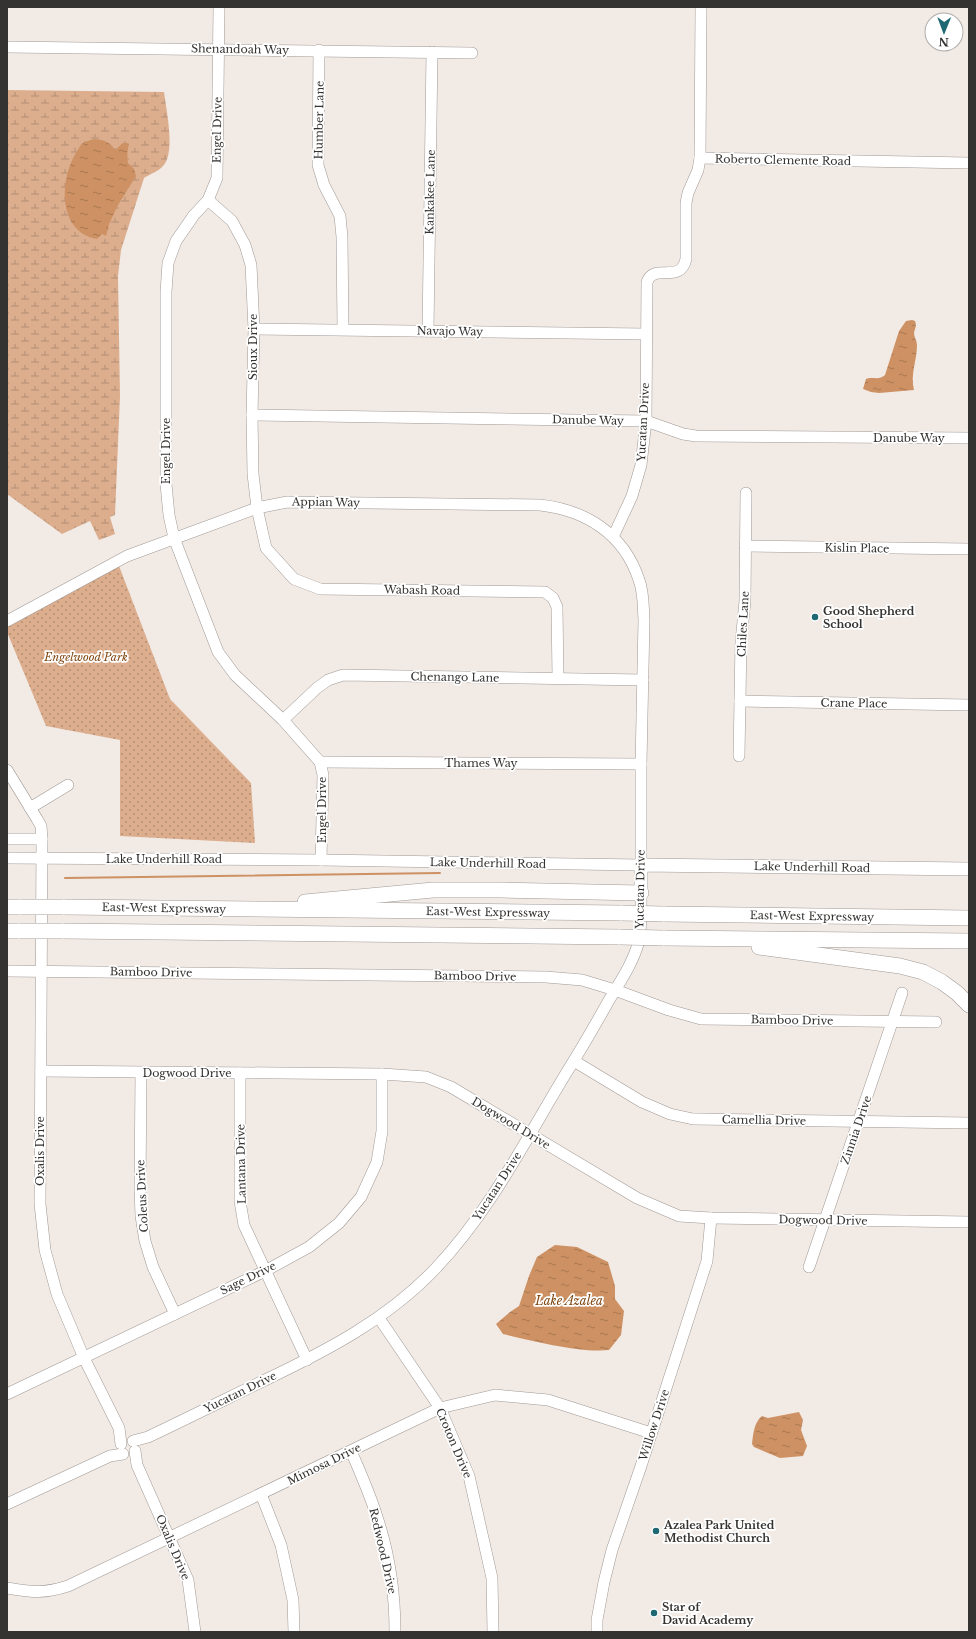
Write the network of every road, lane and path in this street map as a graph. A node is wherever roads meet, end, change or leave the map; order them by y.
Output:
1 (219, 7) edge
2 (701, 7) edge
3 (7, 46) edge
4 (219, 49) junction
5 (320, 50) junction
6 (432, 52) junction
7 (472, 53) dead end
8 (700, 158) junction
9 (969, 163) edge
10 (208, 200) junction
11 (254, 329) junction
12 (343, 329) junction
13 (428, 331) junction
14 (646, 334) junction
15 (252, 415) junction
16 (646, 421) junction
17 (969, 438) edge
18 (746, 493) dead end
19 (257, 508) junction
20 (614, 537) junction
21 (174, 538) junction
22 (745, 546) junction
23 (969, 549) edge
24 (7, 621) edge
25 (558, 678) junction
26 (643, 680) junction
27 (740, 702) junction
28 (969, 705) edge
29 (282, 720) junction
30 (739, 756) dead end
31 (320, 762) junction
32 (641, 764) junction
33 (7, 770) edge
34 (68, 785) dead end
35 (30, 808) junction
36 (7, 839) edge
37 (42, 839) junction
38 (7, 858) edge
39 (42, 859) junction
40 (321, 860) junction
41 (641, 865) junction
42 (969, 869) edge
43 (641, 894) junction
44 (14, 907) edge
45 (267, 910) junction
46 (969, 918) edge
47 (14, 931) edge
48 (681, 938) junction
49 (969, 941) edge
50 (7, 971) edge
51 (42, 971) junction
52 (615, 990) junction
53 (902, 992) dead end
54 (969, 1006) edge
55 (892, 1021) junction
56 (936, 1022) dead end
57 (574, 1061) junction
58 (41, 1071) junction
59 (141, 1073) junction
60 (240, 1073) junction
61 (382, 1074) junction
62 (859, 1122) junction
63 (969, 1123) edge
64 (530, 1135) junction
65 (711, 1218) junction
66 (825, 1220) junction
67 (969, 1222) edge
68 (809, 1267) dead end
69 (265, 1271) junction
70 (174, 1314) junction
71 (379, 1318) junction
72 (84, 1358) junction
73 (308, 1360) junction
74 (7, 1394) edge
75 (440, 1408) junction
76 (651, 1434) junction
77 (128, 1447) junction
78 (351, 1451) junction
79 (261, 1494) junction
80 (7, 1504) edge
81 (170, 1538) junction
82 (7, 1588) edge
83 (195, 1632) edge
84 (294, 1632) edge
85 (395, 1632) edge
86 (493, 1632) edge
87 (597, 1632) edge

1 - 4 street, Engel Drive
2 - 8 street, Roberto Clemente Road
3 - 4 street, Shenandoah Way
4 - 5 street, Shenandoah Way
4 - 10 street, Engel Drive
5 - 6 street, Shenandoah Way
5 - 12 street, Humber Lane
6 - 7 street, Shenandoah Way
6 - 13 street, Kankakee Lane
8 - 9 street, Roberto Clemente Road
8 - 14 street, Yucatan Drive
10 - 11 street, Sioux Drive
10 - 21 street, Engel Drive
11 - 12 street, Navajo Way
11 - 15 street, Sioux Drive
12 - 13 street, Navajo Way
13 - 14 street, Navajo Way
14 - 16 street, Yucatan Drive
15 - 16 street, Danube Way
15 - 19 street, Sioux Drive
16 - 17 street, Danube Way
16 - 20 street, Yucatan Drive
18 - 22 street, Chiles Lane
19 - 20 street, Appian Way
19 - 21 street, Appian Way
19 - 25 street, Wabash Road
20 - 26 street, Yucatan Drive
21 - 24 street, Appian Way
21 - 29 street, Engel Drive
22 - 23 street, Kislin Place
22 - 27 street, Chiles Lane
25 - 26 street, Chenango Lane
25 - 29 street, Chenango Lane
26 - 32 street, Yucatan Drive
27 - 28 street, Crane Place
27 - 30 street, Chiles Lane
29 - 31 street, Engel Drive
31 - 32 street, Thames Way
31 - 40 street, Engel Drive
32 - 41 street, Yucatan Drive
33 - 35 street, Oxalis Drive
34 - 35 street
35 - 37 street, Oxalis Drive
36 - 37 street
37 - 39 street, Oxalis Drive
38 - 39 street, Lake Underhill Road
39 - 40 street, Lake Underhill Road
39 - 51 street, Oxalis Drive
40 - 41 street, Lake Underhill Road
41 - 42 main road, Lake Underhill Road
41 - 43 main road, Yucatan Drive
43 - 45 highway
43 - 52 street, Yucatan Drive
44 - 45 highway, East-West Expressway, bridge
45 - 46 highway, East-West Expressway, bridge
47 - 48 highway, bridge
48 - 49 highway
48 - 54 highway
50 - 51 street, Bamboo Drive
51 - 52 street, Bamboo Drive
51 - 58 street, Oxalis Drive
52 - 55 street, Bamboo Drive
52 - 57 street, Yucatan Drive
53 - 55 street, Zinnia Drive
55 - 56 street, Bamboo Drive
55 - 62 street, Zinnia Drive
57 - 62 street, Camellia Drive
57 - 64 street, Yucatan Drive
58 - 59 street, Dogwood Drive
58 - 72 street, Oxalis Drive
59 - 60 street, Dogwood Drive
59 - 70 street, Coleus Drive
60 - 61 street, Dogwood Drive
60 - 69 street, Lantana Drive
61 - 64 street, Dogwood Drive
61 - 69 street, Sage Drive
62 - 63 street, Camellia Drive
62 - 66 street, Zinnia Drive
64 - 65 street, Dogwood Drive
64 - 71 street, Yucatan Drive
65 - 66 street, Dogwood Drive
65 - 76 street, Willow Drive
66 - 67 street, Dogwood Drive
66 - 68 street, Zinnia Drive
69 - 70 street, Sage Drive
69 - 73 street, Lantana Drive
70 - 72 street, Sage Drive
71 - 73 street, Yucatan Drive
71 - 75 street, Croton Drive
72 - 74 street, Sage Drive
72 - 77 street, Oxalis Drive
73 - 77 street, Yucatan Drive
75 - 76 street, Mimosa Drive
75 - 78 street, Mimosa Drive
75 - 86 street, Croton Drive
76 - 87 street, Willow Drive
77 - 80 street, Yucatan Drive
77 - 81 street, Oxalis Drive
78 - 79 street, Mimosa Drive
78 - 85 street, Redwood Drive
79 - 81 street, Mimosa Drive
79 - 84 street
81 - 82 street, Mimosa Drive
81 - 83 street, Oxalis Drive

